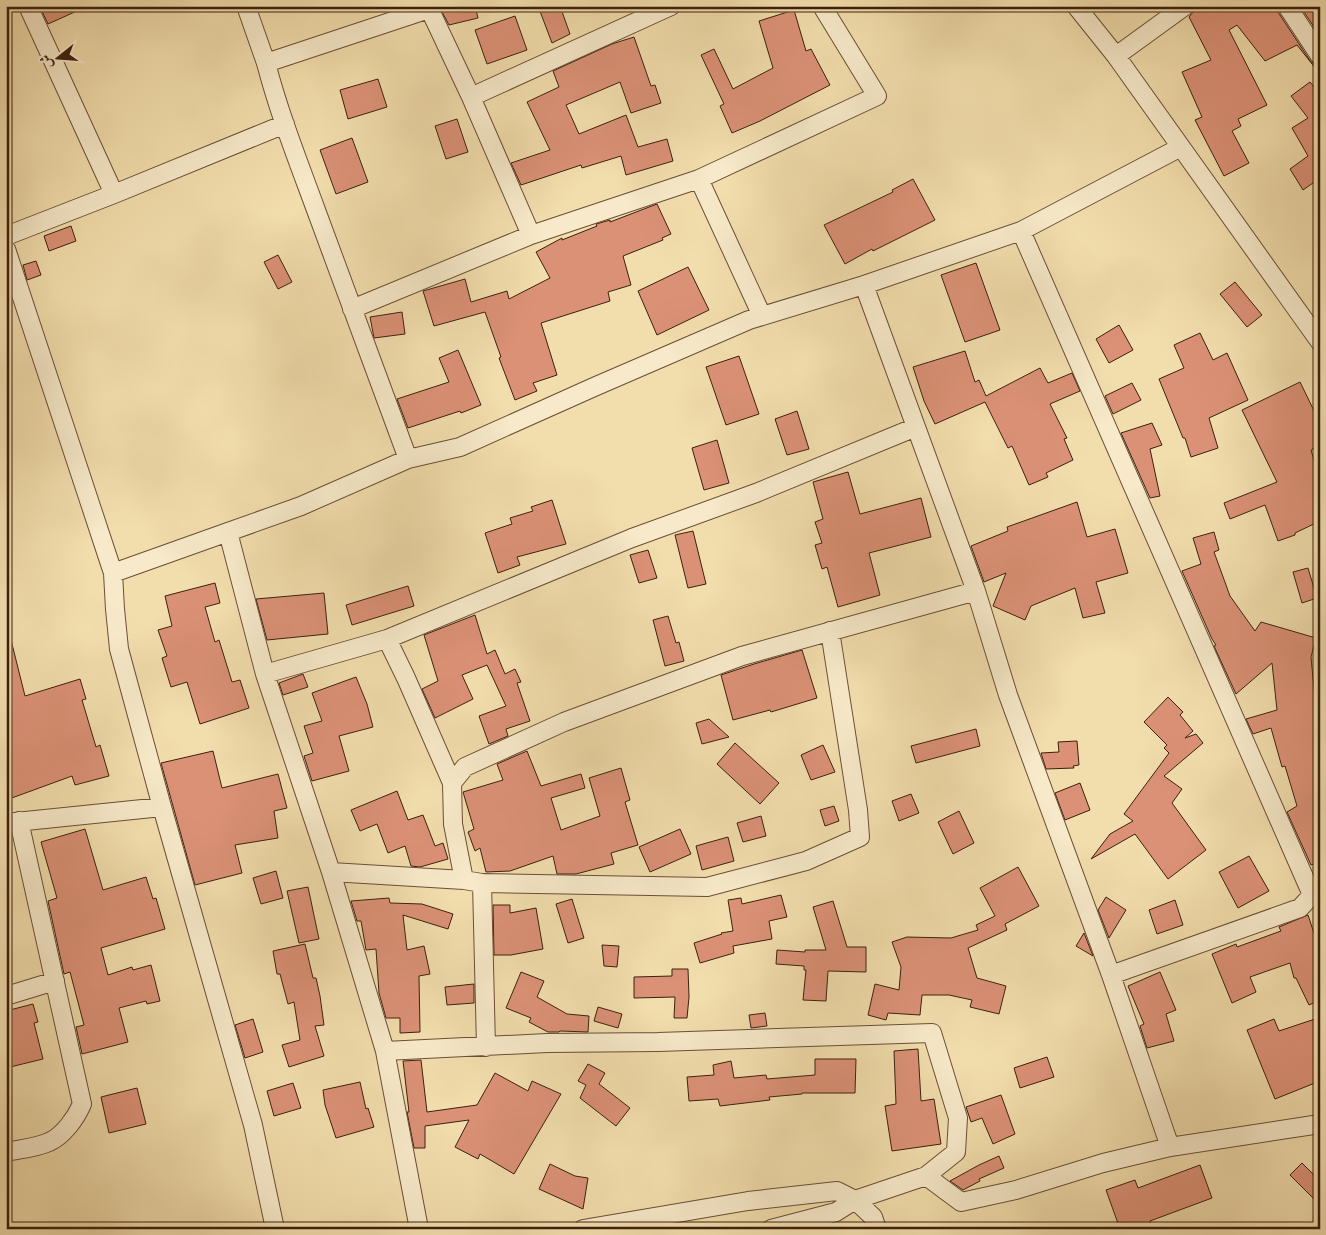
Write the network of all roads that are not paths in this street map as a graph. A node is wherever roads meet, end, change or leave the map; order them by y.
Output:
1 (28, 6) edge
2 (246, 6) edge
3 (671, 6) edge
4 (822, 6) edge
5 (1076, 6) edge
6 (1185, 6) edge
7 (1287, 6) edge
8 (428, 8) edge
9 (1116, 56) junction
10 (1320, 56) edge
11 (266, 63) junction
12 (471, 98) junction
13 (285, 124) junction
14 (1181, 147) junction
15 (699, 179) junction
16 (114, 194) junction
17 (1022, 231) junction
18 (531, 235) junction
19 (6, 236) edge
20 (6, 249) edge
21 (864, 285) junction
22 (352, 309) junction
23 (762, 316) junction
24 (1320, 342) edge
25 (916, 427) junction
26 (408, 459) junction
27 (228, 532) junction
28 (113, 573) junction
29 (976, 591) junction
30 (830, 632) junction
31 (387, 639) junction
32 (265, 674) junction
33 (452, 783) junction
34 (162, 807) junction
35 (12, 822) edge
36 (331, 872) junction
37 (464, 880) junction
38 (482, 883) junction
39 (1110, 975) junction
40 (55, 981) junction
41 (6, 996) edge
42 (486, 1047) junction
43 (385, 1051) junction
44 (1320, 1124) edge
45 (1170, 1147) junction
46 (6, 1152) edge
47 (926, 1176) junction
48 (855, 1200) junction
49 (275, 1229) edge
50 (419, 1229) edge
51 (583, 1229) edge
52 (771, 1229) edge
53 (877, 1229) edge

1 - 16 street
2 - 11 street
3 - 12 street
4 - 15 street
5 - 9 street
6 - 9 street
7 - 10 street
8 - 11 street
8 - 12 street
9 - 14 street
11 - 13 street
12 - 18 street
13 - 16 street
13 - 22 street
14 - 17 street
14 - 24 street
15 - 18 street
15 - 23 street
16 - 19 street
17 - 21 street
17 - 39 street
18 - 22 street
20 - 28 street
21 - 23 street
21 - 25 street
22 - 26 street
23 - 26 street
25 - 29 street
25 - 31 street
26 - 27 street
27 - 28 street
27 - 32 street
28 - 34 street
29 - 30 street
29 - 39 street
30 - 33 street
30 - 38 street
31 - 32 street
31 - 33 street
32 - 36 street
33 - 37 street
34 - 35 street
34 - 49 street
35 - 40 street
36 - 37 street
36 - 43 street
37 - 38 street
38 - 42 street
39 - 45 street
40 - 41 street
40 - 46 street
42 - 43 street
42 - 47 street
43 - 50 street
44 - 45 street
45 - 47 street
47 - 48 street
48 - 51 street
48 - 52 street
48 - 53 street

